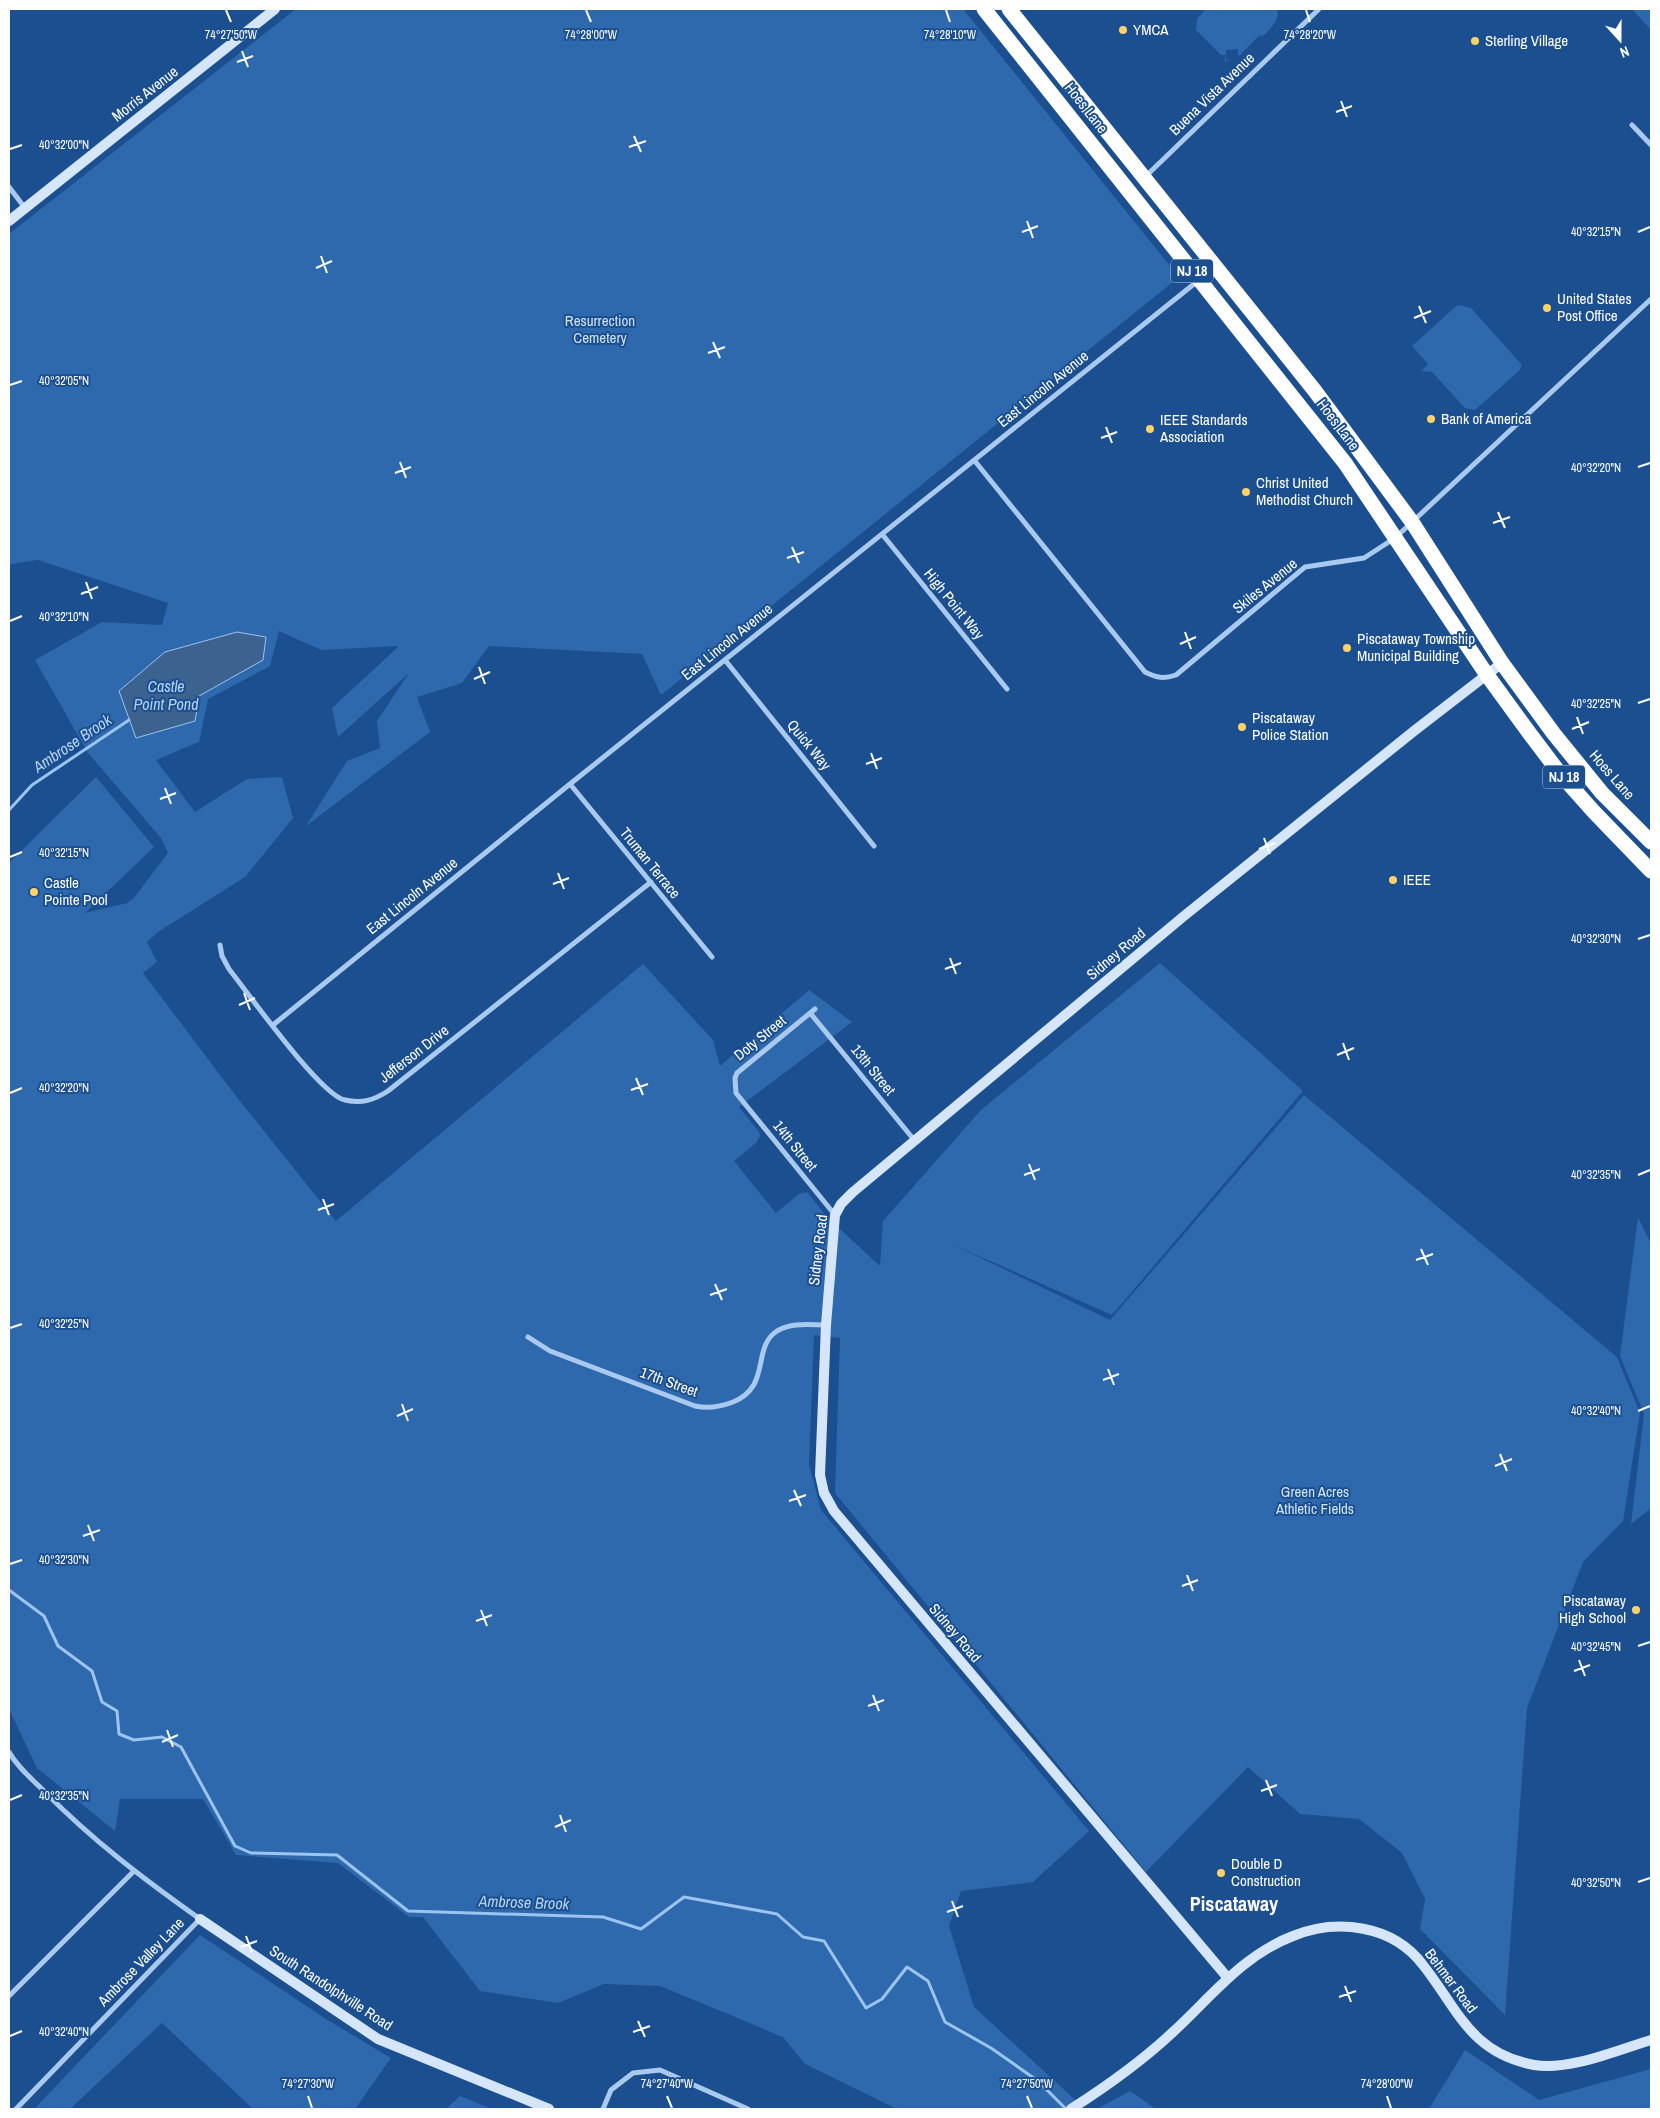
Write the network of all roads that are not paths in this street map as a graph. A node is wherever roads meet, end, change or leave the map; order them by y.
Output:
1 (275, 9) edge
2 (984, 9) edge
3 (1009, 9) edge
4 (1319, 9) edge
5 (1632, 125) dead end
6 (1651, 145) edge
7 (1144, 177) junction
8 (9, 187) edge
9 (26, 208) junction
10 (9, 221) edge
11 (1199, 280) junction
12 (1651, 299) edge
13 (974, 460) junction
14 (1412, 522) junction
15 (882, 534) junction
16 (1395, 538) junction
17 (725, 660) junction
18 (1502, 662) junction
19 (1487, 674) junction
20 (1007, 689) dead end
21 (570, 784) junction
22 (1651, 842) edge
23 (874, 846) dead end
24 (1651, 870) edge
25 (651, 882) junction
26 (220, 944) dead end
27 (712, 957) dead end
28 (815, 1009) dead end
29 (810, 1014) junction
30 (273, 1025) junction
31 (736, 1092) joint
32 (916, 1142) junction
33 (835, 1215) junction
34 (826, 1325) junction
35 (528, 1336) dead end
36 (9, 1752) edge
37 (134, 1871) junction
38 (200, 1919) junction
39 (1227, 1977) junction
40 (9, 1996) edge
41 (1651, 2040) edge
42 (1074, 2108) edge
43 (16, 2109) edge
44 (549, 2109) edge
45 (603, 2109) edge
46 (748, 2109) edge

1 - 9 street, Morris Avenue
2 - 11 highway, Hoes Lane / NJ 18
3 - 7 highway, Hoes Lane / NJ 18
4 - 7 street, Buena Vista Avenue
5 - 6 street
7 - 14 highway, Hoes Lane / NJ 18
8 - 9 street
9 - 10 street, Morris Avenue
11 - 13 street, East Lincoln Avenue
11 - 16 highway, Hoes Lane / NJ 18
12 - 14 street, Skiles Avenue
13 - 15 street, East Lincoln Avenue
13 - 16 street, Skiles Avenue
14 - 16 street, Skiles Avenue
14 - 18 highway, Hoes Lane / NJ 18
15 - 17 street, East Lincoln Avenue
15 - 20 street, High Point Way
16 - 19 highway, Hoes Lane / NJ 18
17 - 21 street, East Lincoln Avenue
17 - 23 street, Quick Way
18 - 19 street, Sidney Road
18 - 22 highway, Hoes Lane / NJ 18
19 - 24 highway, Hoes Lane / NJ 18
19 - 32 street, Sidney Road
21 - 25 street, Truman Terrace
21 - 30 street, East Lincoln Avenue
25 - 27 street, Truman Terrace
25 - 30 street, Jefferson Drive
26 - 30 street, Jefferson Drive
28 - 29 street, Doty Street
29 - 31 street, Doty Street
29 - 32 street, 13th Street
31 - 33 street, 14th Street
32 - 33 street, Sidney Road
33 - 34 street, Sidney Road
34 - 35 street, 17th Street
34 - 39 street, Sidney Road
36 - 37 street, South Randolphville Road
37 - 38 street, South Randolphville Road
37 - 40 street
38 - 43 street, Ambrose Valley Lane
38 - 44 street, South Randolphville Road
39 - 41 street, Behmer Road
39 - 42 street, Behmer Road
45 - 46 street

